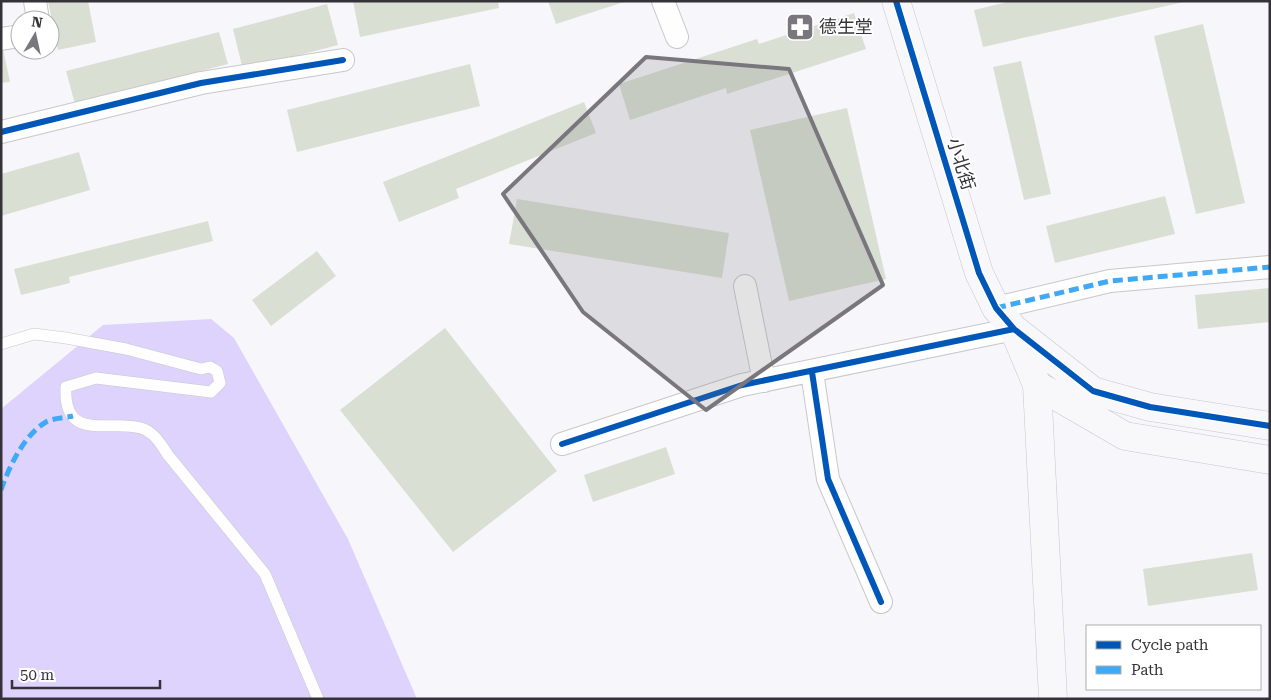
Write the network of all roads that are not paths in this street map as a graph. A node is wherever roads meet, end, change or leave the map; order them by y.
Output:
1 (663, 1) edge
2 (896, 1) edge
3 (677, 37) dead end
4 (343, 60) dead end
5 (1, 132) edge
6 (1270, 267) edge
7 (745, 286) dead end
8 (996, 308) junction
9 (1014, 329) junction
10 (1, 344) edge
11 (1060, 365) junction
12 (812, 372) junction
13 (764, 381) junction
14 (1038, 385) junction
15 (1270, 426) edge
16 (562, 444) dead end
17 (1270, 460) edge
18 (881, 602) dead end
19 (318, 699) edge
20 (1053, 699) edge

1 - 3 street
2 - 8 street, 小北街
4 - 5 street
6 - 8 street
7 - 13 street
8 - 9 street, 小北街
9 - 11 street
9 - 12 street
9 - 14 street
10 - 19 lane
11 - 14 street
11 - 15 street
12 - 13 street
12 - 18 street
13 - 16 street
14 - 17 street
14 - 20 street

